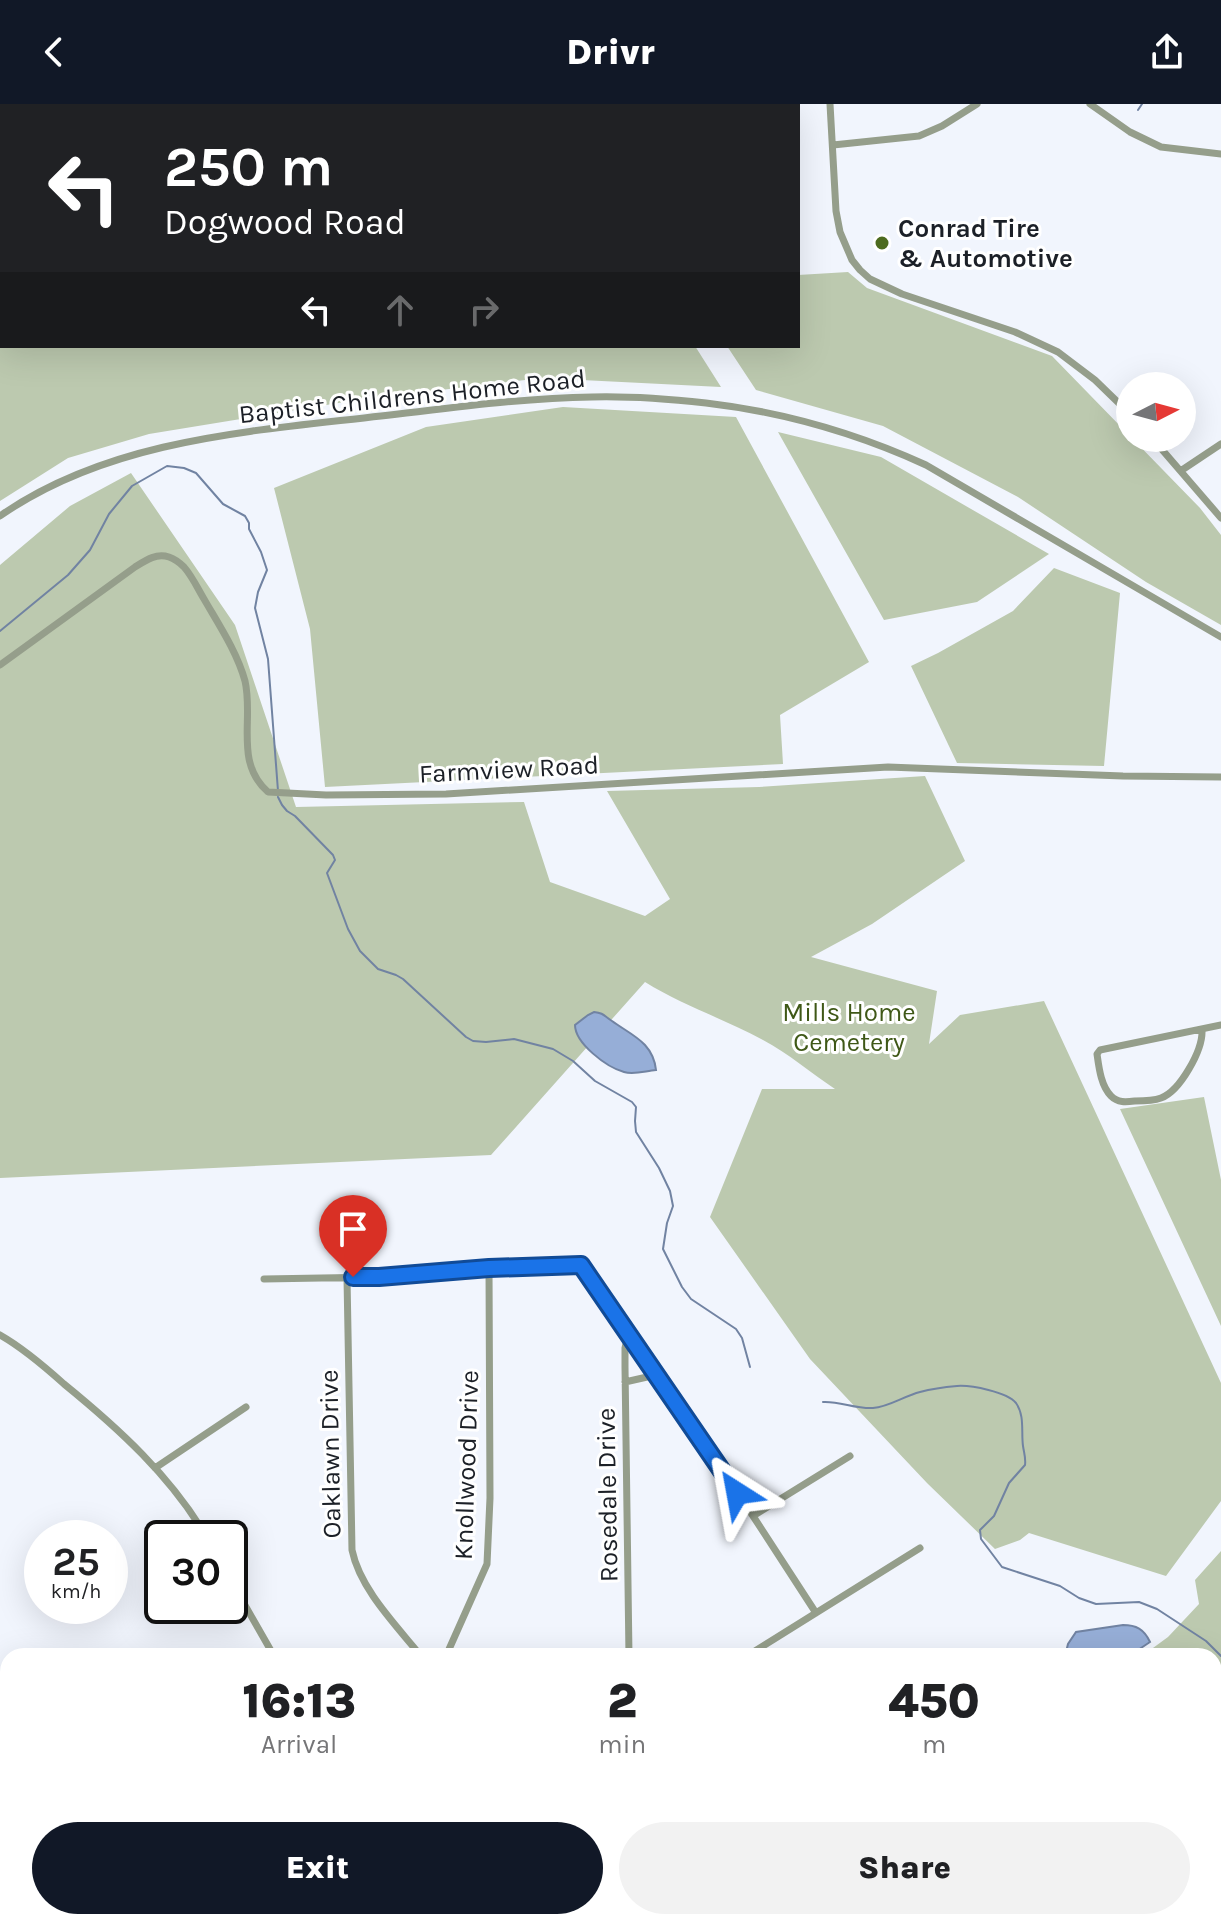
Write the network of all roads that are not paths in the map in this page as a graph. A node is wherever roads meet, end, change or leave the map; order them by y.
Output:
1 (830, 104) edge
2 (977, 104) edge
3 (1090, 104) edge
4 (833, 145) junction
5 (1221, 154) edge
6 (1116, 400) edge
7 (1221, 444) edge
8 (1165, 452) edge
9 (1182, 470) junction
10 (0, 516) edge
11 (1221, 518) edge
12 (1221, 637) edge
13 (0, 665) edge
14 (1221, 777) edge
15 (1221, 1025) edge
16 (1202, 1030) junction
17 (489, 1268) junction
18 (347, 1278) junction
19 (264, 1279) dead end
20 (628, 1334) junction
21 (0, 1335) edge
22 (656, 1375) junction
23 (625, 1382) junction
24 (246, 1407) dead end
25 (850, 1456) dead end
26 (155, 1468) junction
27 (753, 1516) junction
28 (195, 1520) edge
29 (920, 1548) dead end
30 (248, 1610) edge
31 (816, 1613) junction
32 (269, 1648) edge
33 (415, 1648) edge
34 (450, 1648) edge
35 (629, 1648) edge
36 (760, 1648) edge

1 - 4 street
2 - 4 street
3 - 5 street
4 - 6 street
7 - 9 street
8 - 9 street
9 - 11 street
10 - 12 street, Baptist Childrens Home Road
13 - 14 street, Farmview Road
15 - 16 street
16 - 16 street
17 - 18 street
17 - 20 street
17 - 34 street, Knollwood Drive
18 - 19 street
18 - 33 street, Oaklawn Drive
20 - 22 street
20 - 23 street, Rosedale Drive
21 - 26 street
22 - 23 street
22 - 27 street
23 - 35 street, Rosedale Drive
24 - 26 street
25 - 27 street
26 - 28 street
27 - 31 street
29 - 31 street
30 - 32 street
31 - 36 street

